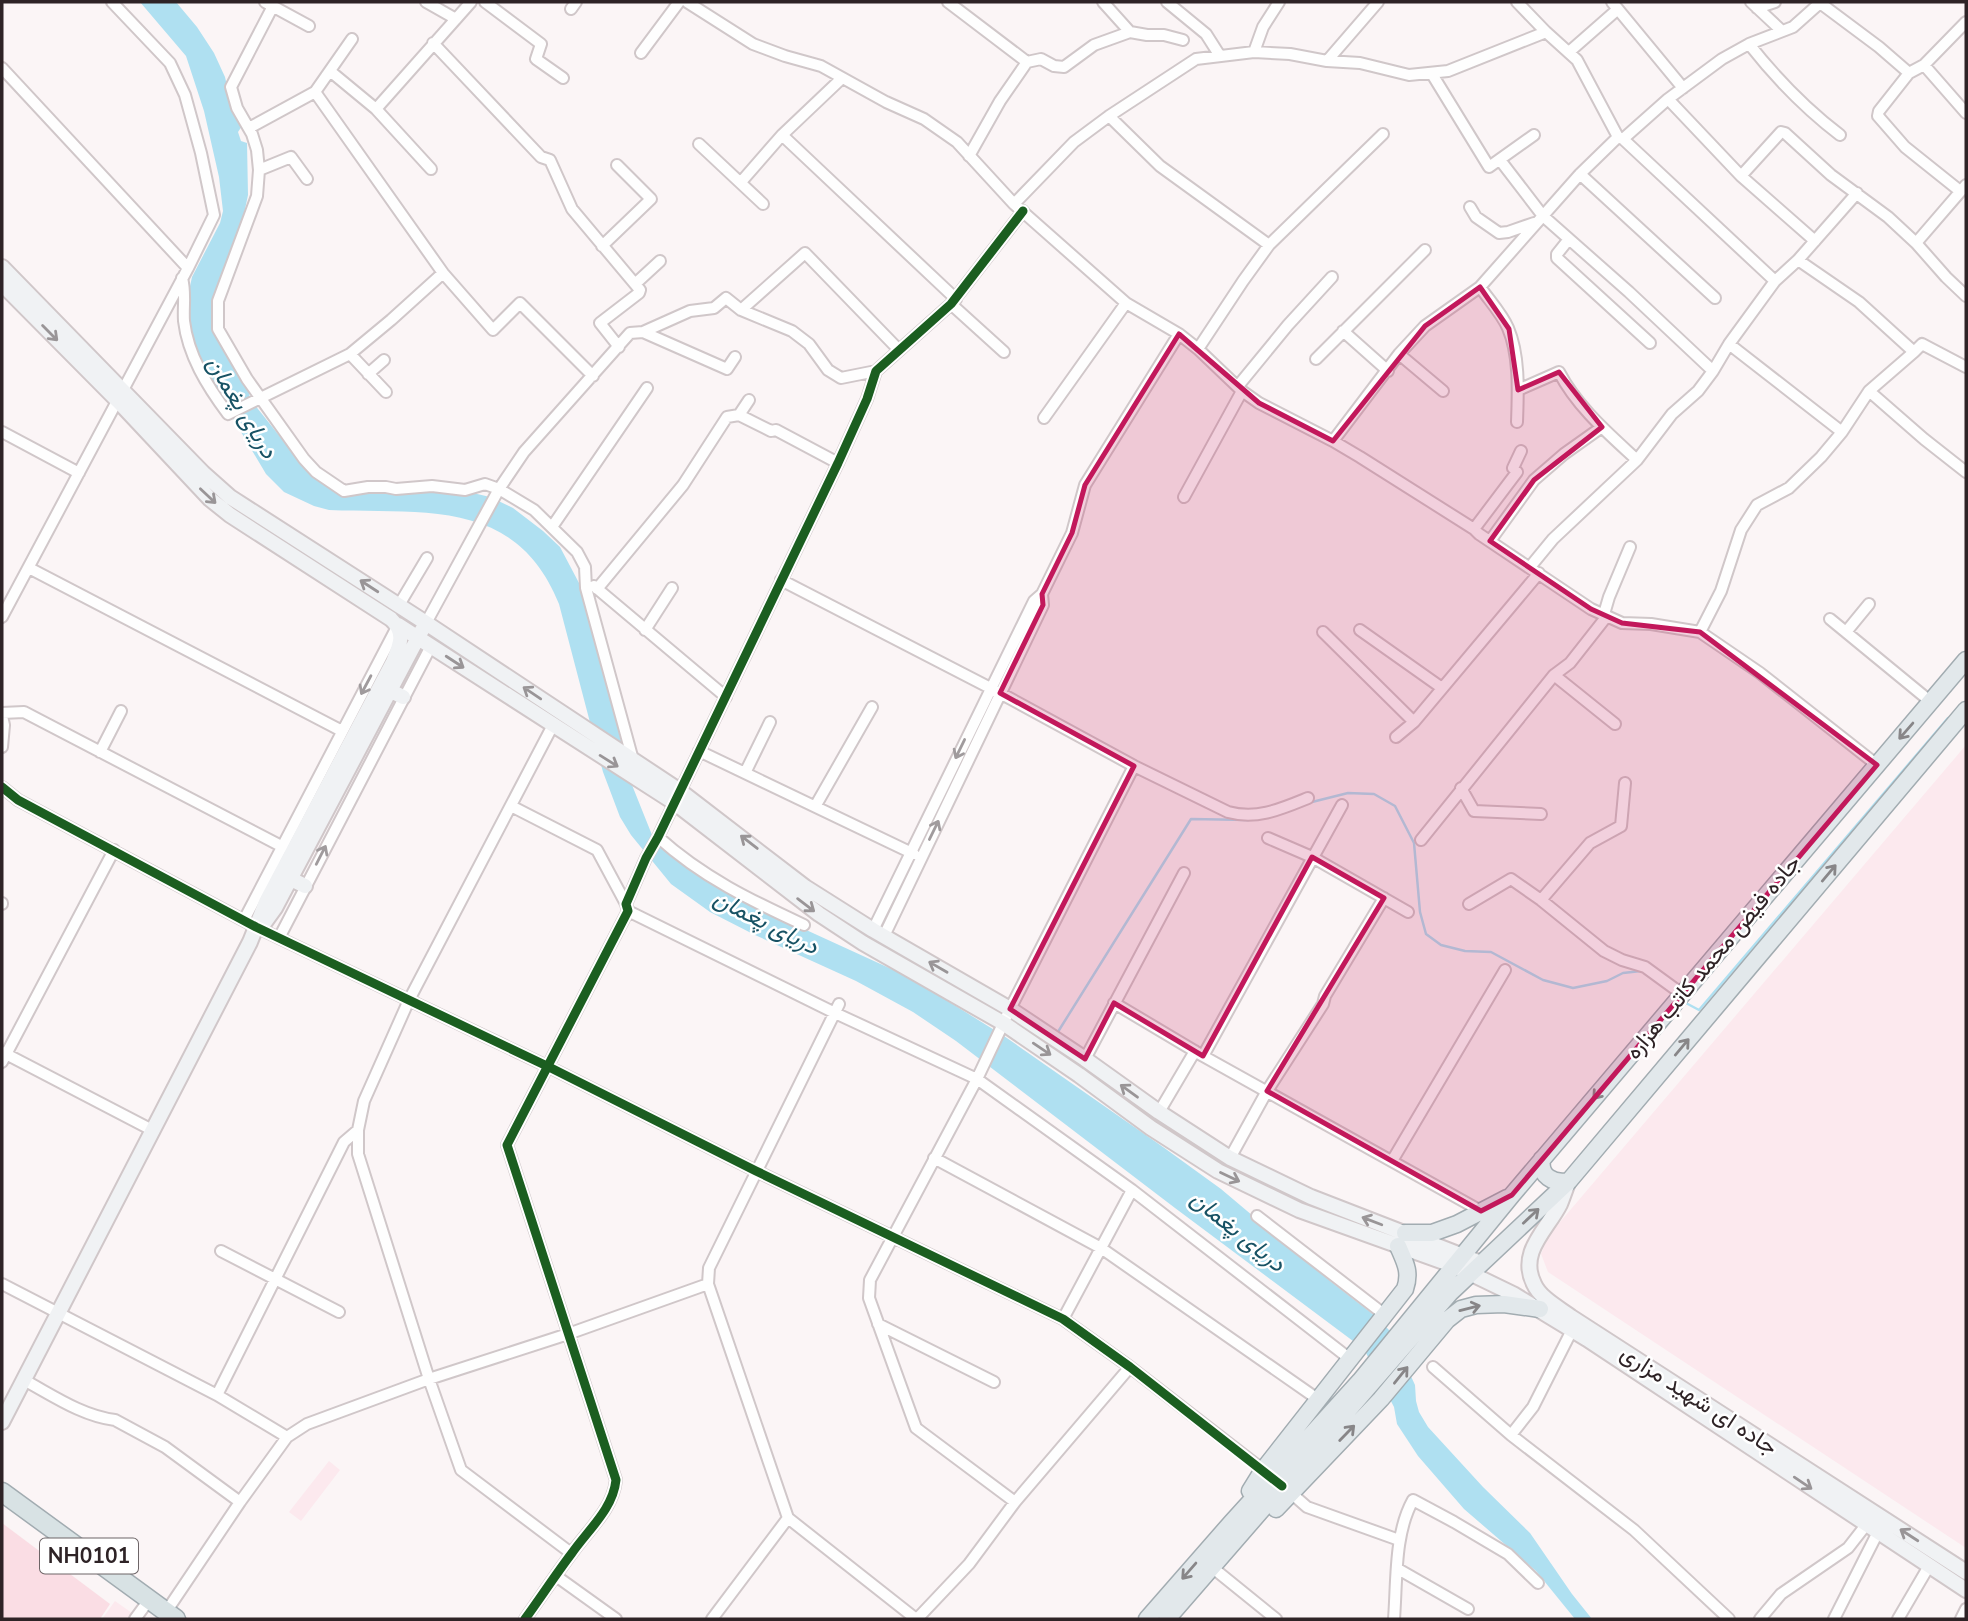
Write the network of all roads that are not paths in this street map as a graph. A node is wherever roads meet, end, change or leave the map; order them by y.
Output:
1 (112, 2) edge
2 (426, 2) edge
3 (471, 2) edge
4 (485, 2) edge
5 (679, 2) edge
6 (687, 2) edge
7 (948, 2) edge
8 (1102, 2) edge
9 (1167, 2) edge
10 (1278, 2) edge
11 (1378, 2) edge
12 (1517, 2) edge
13 (1775, 2) edge
14 (1820, 2) edge
15 (269, 4) edge
16 (1754, 5) edge
17 (1615, 6) edge
18 (456, 19) junction
19 (1966, 22) edge
20 (309, 26) dead end
21 (1782, 31) junction
22 (1130, 32) junction
23 (1546, 32) junction
24 (352, 39) dead end
25 (1182, 40) dead end
26 (433, 43) junction
27 (1749, 44) junction
28 (1254, 52) junction
29 (1569, 52) junction
30 (641, 53) dead end
31 (1220, 56) junction
32 (1326, 61) junction
33 (1027, 62) junction
34 (1924, 65) junction
35 (2, 68) edge
36 (330, 71) junction
37 (1909, 73) junction
38 (1432, 74) junction
39 (563, 78) dead end
40 (842, 78) junction
41 (1683, 88) junction
42 (315, 92) junction
43 (1668, 99) junction
44 (376, 109) junction
45 (1966, 113) edge
46 (1109, 116) junction
47 (249, 128) junction
48 (1383, 134) dead end
49 (782, 135) junction
50 (1534, 135) dead end
51 (1840, 135) dead end
52 (1621, 138) junction
53 (699, 144) dead end
54 (969, 156) junction
55 (1500, 160) junction
56 (618, 165) dead end
57 (431, 169) dead end
58 (259, 170) junction
59 (1580, 174) junction
60 (1741, 176) junction
61 (307, 179) dead end
62 (741, 182) junction
63 (1963, 188) edge
64 (1857, 193) junction
65 (763, 204) dead end
66 (1018, 207) junction
67 (1470, 207) dead end
68 (1540, 219) junction
69 (1569, 239) junction
70 (1815, 242) junction
71 (1916, 243) junction
72 (1269, 245) junction
73 (602, 246) junction
74 (1426, 250) dead end
75 (1798, 260) junction
76 (660, 261) dead end
77 (2, 267) edge
78 (185, 273) junction
79 (443, 273) junction
80 (1332, 277) dead end
81 (1775, 281) junction
82 (635, 284) junction
83 (1480, 287) junction
84 (4, 292) edge
85 (1966, 296) edge
86 (1715, 299) dead end
87 (953, 302) junction
88 (1126, 303) junction
89 (741, 310) junction
90 (1343, 331) junction
91 (643, 332) junction
92 (1178, 334) junction
93 (1650, 343) dead end
94 (1729, 344) junction
95 (619, 347) junction
96 (1198, 349) junction
97 (899, 350) junction
98 (1004, 352) dead end
99 (1914, 352) junction
100 (350, 354) junction
101 (1399, 354) junction
102 (735, 357) dead end
103 (1316, 359) dead end
104 (384, 360) dead end
105 (1966, 368) edge
106 (876, 371) junction
107 (1388, 371) junction
108 (1713, 371) junction
109 (369, 374) junction
110 (593, 376) junction
111 (647, 388) dead end
112 (1240, 388) junction
113 (1518, 390) junction
114 (1443, 391) dead end
115 (1869, 391) junction
116 (386, 392) dead end
117 (120, 396) junction
118 (256, 399) junction
119 (749, 400) dead end
120 (739, 415) junction
121 (1044, 418) dead end
122 (1517, 422) dead end
123 (1602, 427) junction
124 (2, 432) edge
125 (1842, 432) junction
126 (1333, 440) junction
127 (1521, 451) dead end
128 (1637, 460) junction
129 (838, 463) junction
130 (1966, 472) edge
131 (79, 473) junction
132 (497, 494) junction
133 (1184, 497) dead end
134 (552, 527) junction
135 (1474, 529) junction
136 (1490, 541) junction
137 (1630, 547) dead end
138 (427, 558) dead end
139 (29, 568) junction
140 (1534, 570) junction
141 (585, 578) junction
142 (781, 580) junction
143 (672, 588) dead end
144 (597, 589) junction
145 (1869, 604) dead end
146 (399, 605) junction
147 (1606, 615) junction
148 (2, 617) edge
149 (1830, 619) dead end
150 (426, 622) junction
151 (398, 625) junction
152 (645, 631) junction
153 (1360, 631) dead end
154 (1323, 632) dead end
155 (1700, 632) junction
156 (1846, 632) junction
157 (418, 638) junction
158 (430, 646) junction
159 (1966, 660) edge
160 (383, 665) junction
161 (1554, 676) junction
162 (1442, 688) junction
163 (995, 690) junction
164 (396, 694) junction
165 (726, 697) junction
166 (1931, 702) junction
167 (872, 707) dead end
168 (1966, 710) edge
169 (121, 711) dead end
170 (2, 715) edge
171 (770, 722) dead end
172 (1414, 722) junction
173 (1615, 724) dead end
174 (553, 725) junction
175 (342, 731) junction
176 (1396, 737) dead end
177 (2, 747) edge
178 (699, 751) junction
179 (100, 752) junction
180 (634, 760) junction
181 (1877, 765) junction
182 (1134, 766) junction
183 (745, 773) junction
184 (1625, 783) dead end
185 (2, 788) edge
186 (1461, 788) junction
187 (677, 797) junction
188 (1308, 798) dead end
189 (816, 805) junction
190 (1342, 805) dead end
191 (511, 806) junction
192 (1541, 814) dead end
193 (658, 838) junction
194 (1268, 838) dead end
195 (1421, 840) dead end
196 (283, 847) junction
197 (114, 850) junction
198 (916, 854) junction
199 (1312, 857) junction
200 (1184, 873) dead end
201 (290, 879) junction
202 (305, 886) junction
203 (266, 888) junction
204 (1384, 898) junction
205 (1541, 900) junction
206 (1469, 904) dead end
207 (627, 907) junction
208 (1408, 912) dead end
209 (253, 925) junction
210 (804, 925) dead end
211 (878, 933) junction
212 (279, 937) junction
213 (1505, 970) dead end
214 (1682, 994) junction
215 (409, 1000) junction
216 (1114, 1003) junction
217 (837, 1008) junction
218 (1010, 1009) junction
219 (1003, 1023) junction
220 (1199, 1053) junction
221 (3, 1056) edge
222 (1085, 1059) junction
223 (549, 1067) junction
224 (976, 1079) junction
225 (1267, 1091) junction
226 (1159, 1112) junction
227 (358, 1130) junction
228 (154, 1131) junction
229 (934, 1158) junction
230 (1230, 1158) junction
231 (1542, 1159) junction
232 (1392, 1161) junction
233 (756, 1171) junction
234 (1569, 1181) junction
235 (1132, 1190) junction
236 (1512, 1195) junction
237 (1481, 1211) junction
238 (1257, 1216) dead end
239 (892, 1237) junction
240 (1401, 1240) junction
241 (1101, 1248) junction
242 (221, 1251) dead end
243 (1459, 1261) junction
244 (1476, 1268) junction
245 (275, 1279) junction
246 (1441, 1282) junction
247 (2, 1284) edge
248 (708, 1284) junction
249 (1405, 1289) junction
250 (1540, 1310) junction
251 (339, 1312) dead end
252 (59, 1314) junction
253 (1383, 1318) junction
254 (1063, 1320) junction
255 (878, 1324) junction
256 (1572, 1330) junction
257 (568, 1334) junction
258 (1409, 1342) junction
259 (1353, 1355) junction
260 (1130, 1367) junction
261 (1433, 1367) dead end
262 (429, 1379) junction
263 (24, 1380) junction
264 (994, 1382) dead end
265 (217, 1395) junction
266 (1319, 1400) junction
267 (2, 1422) edge
268 (1511, 1435) junction
269 (287, 1437) junction
270 (1277, 1482) junction
271 (2, 1492) edge
272 (240, 1502) junction
273 (1015, 1502) junction
274 (788, 1518) junction
275 (1872, 1528) junction
276 (1399, 1540) junction
277 (572, 1553) junction
278 (1929, 1566) junction
279 (1213, 1568) junction
280 (1398, 1569) junction
281 (1966, 1572) edge
282 (555, 1576) junction
283 (1538, 1583) dead end
284 (1966, 1590) edge
285 (149, 1600) junction
286 (1468, 1609) dead end
287 (1966, 1609) edge
288 (171, 1616) edge
289 (135, 1619) edge
290 (525, 1619) edge
291 (615, 1619) edge
292 (712, 1619) edge
293 (917, 1619) edge
294 (1147, 1619) edge
295 (1167, 1619) edge
296 (1276, 1619) edge
297 (1394, 1619) edge
298 (1729, 1619) edge
299 (1760, 1619) edge
300 (1835, 1619) edge
301 (1898, 1619) edge
302 (1961, 1619) edge

1 - 78 street
2 - 18 street
3 - 18 street
4 - 39 street
5 - 30 street
6 - 40 street
7 - 33 street
8 - 22 street
9 - 31 street
10 - 28 street
11 - 32 street
12 - 23 street
13 - 16 street
14 - 21 street
14 - 37 street
15 - 20 street
15 - 47 street
16 - 21 street
17 - 29 street
17 - 41 street
18 - 26 street
19 - 34 street
21 - 27 street
22 - 25 street
22 - 33 street
23 - 29 street
23 - 38 street
24 - 36 street
26 - 44 street
26 - 73 street
27 - 41 street
27 - 51 street
28 - 31 street
28 - 32 street
29 - 52 street
31 - 46 street
32 - 38 street
33 - 54 street
34 - 37 street
34 - 45 street
35 - 78 street
36 - 42 street
36 - 44 street
37 - 63 street
38 - 55 street
40 - 49 street
40 - 54 street
41 - 43 street
42 - 47 street
42 - 79 street
43 - 52 street
43 - 60 street
44 - 57 street
46 - 66 street
46 - 72 street
47 - 58 street
48 - 72 street
49 - 62 street
49 - 87 street
50 - 55 street
52 - 59 street
52 - 81 street
53 - 62 street
54 - 66 street
55 - 68 street
56 - 73 street
58 - 61 street
58 - 118 street
59 - 68 street
59 - 86 street
60 - 64 street
60 - 70 street
62 - 65 street
63 - 71 street
64 - 70 street
64 - 71 street
66 - 87 street
66 - 88 street
67 - 68 street
68 - 69 street
68 - 83 street
69 - 93 street
69 - 108 street
70 - 75 street
71 - 85 street
72 - 96 street
73 - 82 street
74 - 90 street
75 - 81 street
75 - 99 street
76 - 82 street
77 - 117 main road
78 - 117 street
78 - 118 street
79 - 100 street
79 - 110 street
80 - 112 street
81 - 94 street
82 - 95 street
83 - 101 street
83 - 113 street
84 -> 117 main road
87 - 97 street
87 - 98 street
88 - 92 street
88 - 121 street
89 - 91 street
89 - 97 street
89 - 106 street
90 - 103 street
90 - 107 street
91 - 95 street
91 - 102 street
92 - 96 street
92 - 163 street
94 - 108 street
94 - 125 street
95 - 110 street
96 - 112 street
97 - 106 street
99 - 105 street
99 - 115 street
100 - 109 street
100 - 118 street
101 - 107 street
101 - 114 street
104 - 109 street
106 - 129 street
107 - 126 street
108 - 128 street
109 - 116 street
110 - 132 street
111 - 134 street
112 - 126 street
112 - 133 street
113 - 122 street
113 - 123 street
115 - 125 street
115 - 130 street
117 - 131 street
146 -> 117 main road
117 -> 151 main road
118 - 132 street
119 - 120 street
120 - 129 street
120 - 144 street
123 - 128 street
123 - 136 street
124 - 131 street
125 - 155 street
126 - 135 street
127 - 135 street
128 - 140 street
129 - 142 street
131 - 139 street
132 - 134 street
132 - 150 street
134 - 141 street
135 - 136 street
136 - 140 street
137 - 147 street
138 - 146 street
139 - 148 street
139 - 175 street
140 - 147 street
140 - 162 street
141 - 144 street
141 - 180 street
142 - 163 street
142 - 165 street
143 - 152 street
144 - 152 street
145 - 156 street
146 - 150 main road
147 - 155 street
147 - 161 street
149 - 156 street
150 - 157 main road
180 -> 150 main road
151 - 157 main road
151 - 160 main road
152 - 165 street
153 - 162 street
154 - 172 street
155 - 181 street
156 - 166 street
157 - 158 main road
157 - 164 main road
158 - 164 street
158 -> 174 main road
159 - 166 main road, جاده فیض محمد کاتب هزاره
160 -> 175 street
160 - 203 main road
161 - 173 street
161 - 186 street
162 - 172 street
163 - 182 street
163 - 198 street
164 - 201 main road
202 -> 164 street
165 - 178 street
166 -> 181 main road, جاده فیض محمد کاتب هزاره
167 - 189 street
234 -> 168 main road
169 - 179 street
170 - 177 street
170 - 179 street
171 - 183 street
172 - 176 street
174 -> 187 main road
174 - 191 street
175 - 196 street
178 - 183 street
178 - 187 street
179 - 196 street
180 - 187 main road
181 - 214 main road, جاده فیض محمد کاتب هزاره
182 - 188 street
182 - 218 street
183 - 189 street
184 - 205 street
185 - 197 street
186 - 192 street
186 - 195 street
187 - 193 street
211 -> 187 main road
187 -> 219 main road
189 - 198 street
190 - 199 street
191 - 207 street
191 - 215 street
193 - 207 street
193 - 210 street
194 - 199 street
196 - 203 street
197 - 209 street
197 - 221 street
198 - 211 street
199 - 204 street
199 - 220 street
200 - 216 street
201 - 202 main road
201 - 209 main road
202 - 212 street
203 - 209 main road
204 - 208 street
204 - 225 street
205 - 206 street
205 - 214 street
207 - 217 street
207 - 223 street
209 - 212 street
209 - 228 main road
218 -> 211 main road
212 - 215 street
213 - 232 street
214 -> 231 main road, جاده فیض محمد کاتب هزاره
215 - 223 street
215 - 227 street
216 - 220 street
216 - 222 street
217 - 224 street
217 - 233 street
218 - 219 street
218 - 222 main road
219 - 224 street
219 -> 240 main road
220 - 225 street
220 - 226 street
221 - 228 street
226 -> 222 main road
223 - 233 street
223 - 257 street
224 - 229 street
224 - 235 street
225 - 230 street
225 - 232 street
226 - 230 main road
227 - 245 street
227 - 262 street
228 - 252 main road
229 - 239 street
229 - 241 street
240 -> 230 main road
231 - 234 main road
231 - 236 main road, جاده فیض محمد کاتب هزاره
232 - 237 street
233 - 239 street
233 - 248 street
244 -> 234 main road
281 -> 234 main road, جاده ای شهید مزاری
235 - 241 street
235 - 259 street
236 - 237 main road
236 - 243 main road, جاده فیض محمد کاتب هزاره
237 - 240 main road
238 - 253 street
239 - 254 street
239 - 255 street
240 - 243 main road, جاده ای شهید مزاری
240 - 249 main road
241 - 254 street
241 - 266 street
242 - 245 street
243 - 244 main road, جاده ای شهید مزاری
243 - 246 main road, جاده فیض محمد کاتب هزاره
244 - 250 main road, جاده ای شهید مزاری
244 - 258 main road
245 - 251 street
245 - 265 street
246 - 249 main road
246 - 258 main road, جاده فیض محمد کاتب هزاره
247 - 252 street
248 - 257 street
248 - 274 street
249 - 253 main road
250 - 256 main road, جاده ای شهید مزاری
258 -> 250 main road
252 - 263 main road
252 - 265 street
253 - 259 main road
254 - 260 street
255 - 264 street
255 - 273 street
256 - 268 street
256 -> 275 main road, جاده ای شهید مزاری
257 - 262 street
257 - 277 street
258 - 270 main road
259 - 266 main road
260 - 270 street
260 - 273 street
261 - 268 street
262 - 269 street
262 - 277 street
263 - 267 main road
263 - 272 street
265 - 269 street
266 - 270 main road
268 - 298 street
269 - 272 street
270 - 276 street
270 - 279 main road
270 -> 294 main road
271 - 285 highway, NH0101
272 - 288 street
273 - 293 street
274 - 292 street
274 - 293 street
275 - 278 main road, جاده ای شهید مزاری
275 - 299 street
275 - 300 street
276 - 280 street
276 - 283 street
277 - 282 street
278 - 284 main road, جاده ای شهید مزاری
278 - 301 street
279 - 295 main road
279 - 296 street
280 - 286 street
280 - 297 street
282 - 290 street
282 - 291 street
285 - 288 highway, NH0101
285 - 289 street
287 - 302 street

